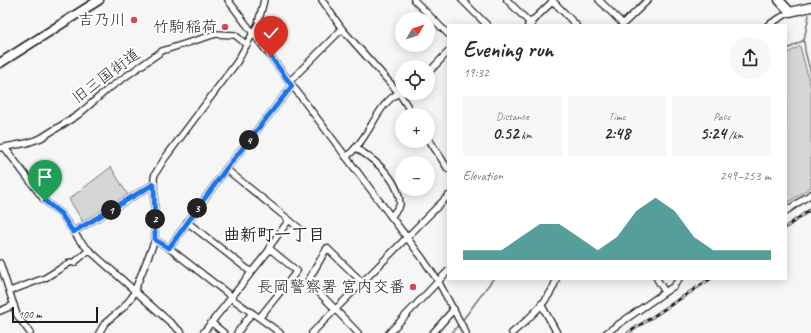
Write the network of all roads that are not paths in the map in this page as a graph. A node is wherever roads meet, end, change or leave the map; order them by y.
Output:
1 (99, 0) edge
2 (228, 0) edge
3 (264, 0) edge
4 (322, 0) edge
5 (462, 0) edge
6 (507, 0) edge
7 (599, 0) edge
8 (648, 0) edge
9 (780, 0) edge
10 (416, 1) edge
11 (553, 1) edge
12 (811, 7) edge
13 (790, 12) junction
14 (486, 24) edge
15 (530, 24) edge
16 (575, 24) edge
17 (622, 24) edge
18 (624, 24) edge
19 (770, 24) edge
20 (342, 29) junction
21 (253, 33) junction
22 (447, 33) edge
23 (247, 45) junction
24 (447, 53) edge
25 (0, 63) edge
26 (435, 66) edge
27 (290, 84) junction
28 (395, 87) edge
29 (395, 94) edge
30 (2, 148) edge
31 (356, 148) junction
32 (434, 148) edge
33 (346, 157) junction
34 (447, 167) edge
35 (226, 169) junction
36 (154, 184) junction
37 (811, 194) edge
38 (447, 197) edge
39 (787, 210) edge
40 (391, 217) junction
41 (289, 220) junction
42 (187, 222) junction
43 (299, 228) dead end
44 (73, 232) junction
45 (406, 237) junction
46 (155, 240) junction
47 (169, 248) junction
48 (270, 249) junction
49 (88, 250) junction
50 (0, 263) edge
51 (251, 272) junction
52 (447, 272) edge
53 (556, 280) edge
54 (658, 280) edge
55 (678, 280) edge
56 (438, 281) junction
57 (363, 282) junction
58 (10, 291) junction
59 (135, 292) junction
60 (665, 292) junction
61 (232, 298) junction
62 (541, 304) junction
63 (14, 305) junction
64 (336, 309) junction
65 (454, 309) junction
66 (0, 310) edge
67 (252, 313) junction
68 (260, 317) junction
69 (212, 323) junction
70 (30, 333) edge
71 (99, 333) edge
72 (182, 333) edge
73 (203, 333) edge
74 (224, 333) edge
75 (236, 333) edge
76 (280, 333) edge
77 (312, 333) edge
78 (358, 333) edge
79 (389, 333) edge
80 (433, 333) edge
81 (466, 333) edge
82 (512, 333) edge
83 (558, 333) edge
84 (606, 333) edge

1 - 25 main road
2 - 21 street
3 - 21 street
4 - 20 street
5 - 14 street
6 - 15 street
7 - 17 street
8 - 18 street
9 - 13 main road
10 - 22 street
11 - 15 street
11 - 16 street
12 - 13 main road
13 - 19 street
20 - 27 street
20 - 28 street
21 - 23 street
21 - 27 street
23 - 30 street, 旧三国街道
23 - 36 street
24 - 26 street
27 - 33 street
27 - 35 street
29 - 31 street
30 - 44 street
31 - 33 street
31 - 40 street
32 - 34 street
33 - 40 street
35 - 41 street
35 - 42 street
36 - 44 street
36 - 46 street
37 - 39 street
38 - 45 street
40 - 45 street
41 - 43 street
41 - 48 street
42 - 47 street
42 - 51 street
44 - 49 street
45 - 56 street
45 - 57 street
46 - 47 street
46 - 59 street
47 - 61 street
48 - 51 street
48 - 68 street
49 - 58 street
49 - 59 street
50 - 58 street
51 - 61 street
52 - 56 street
53 - 62 street
54 - 60 street
55 - 60 street
56 - 65 street
56 - 79 street
57 - 64 street
57 - 64 street
58 - 63 street
59 - 71 street
59 - 72 street
60 - 84 street
61 - 67 street
61 - 69 street
62 - 82 street
62 - 83 street
63 - 66 street
63 - 70 street
64 - 77 street
64 - 78 street
65 - 80 street
65 - 81 street
67 - 68 street
67 - 75 street
68 - 76 street
69 - 73 street
69 - 74 street

